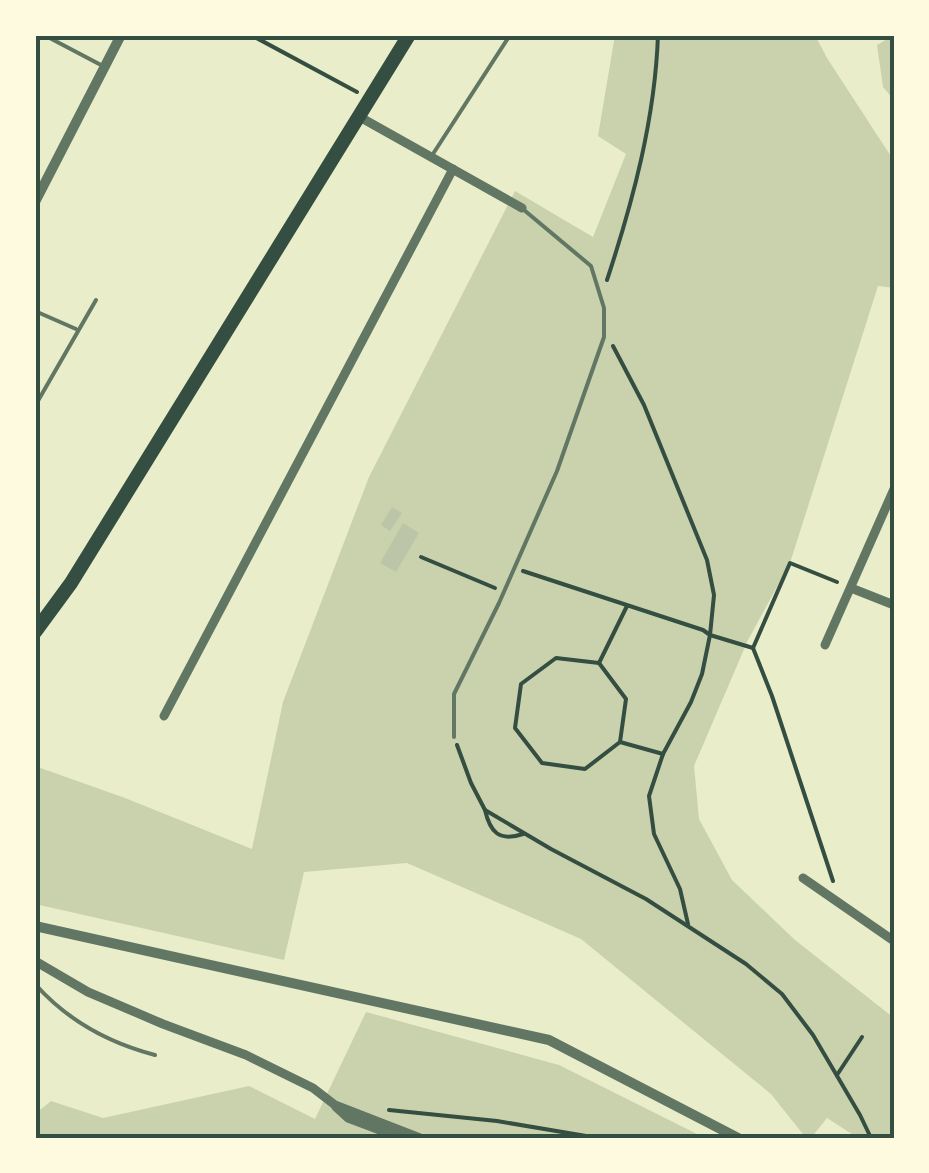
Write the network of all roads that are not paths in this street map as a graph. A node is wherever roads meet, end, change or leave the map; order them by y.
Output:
1 (44, 35) edge
2 (122, 35) edge
3 (409, 35) edge
4 (510, 35) edge
5 (105, 67) junction
6 (358, 116) junction
7 (431, 157) junction
8 (453, 169) junction
9 (35, 202) edge
10 (522, 208) joint
11 (96, 300) dead end
12 (35, 311) edge
13 (77, 330) junction
14 (35, 406) edge
15 (894, 490) edge
16 (851, 588) junction
17 (894, 605) edge
18 (35, 632) edge
19 (826, 646) dead end
20 (164, 716) dead end
21 (454, 737) road end
22 (802, 878) dead end
23 (35, 926) edge
24 (894, 941) edge
25 (35, 961) edge
26 (35, 984) edge
27 (154, 1055) dead end
28 (334, 1104) junction
29 (401, 1138) edge
30 (420, 1138) edge
31 (738, 1138) edge

1 - 5 lane
2 - 5 street
3 - 6 highway
4 - 7 lane
5 - 9 street
6 - 7 street
6 - 18 highway
7 - 8 street
8 - 10 street
8 - 20 street
10 - 21 lane
11 - 13 lane
12 - 13 lane
13 - 14 lane
15 - 16 street
16 - 17 street
16 - 19 street
22 - 24 street
23 - 31 street
25 - 28 street
26 - 27 lane
28 - 29 street
28 - 30 street

